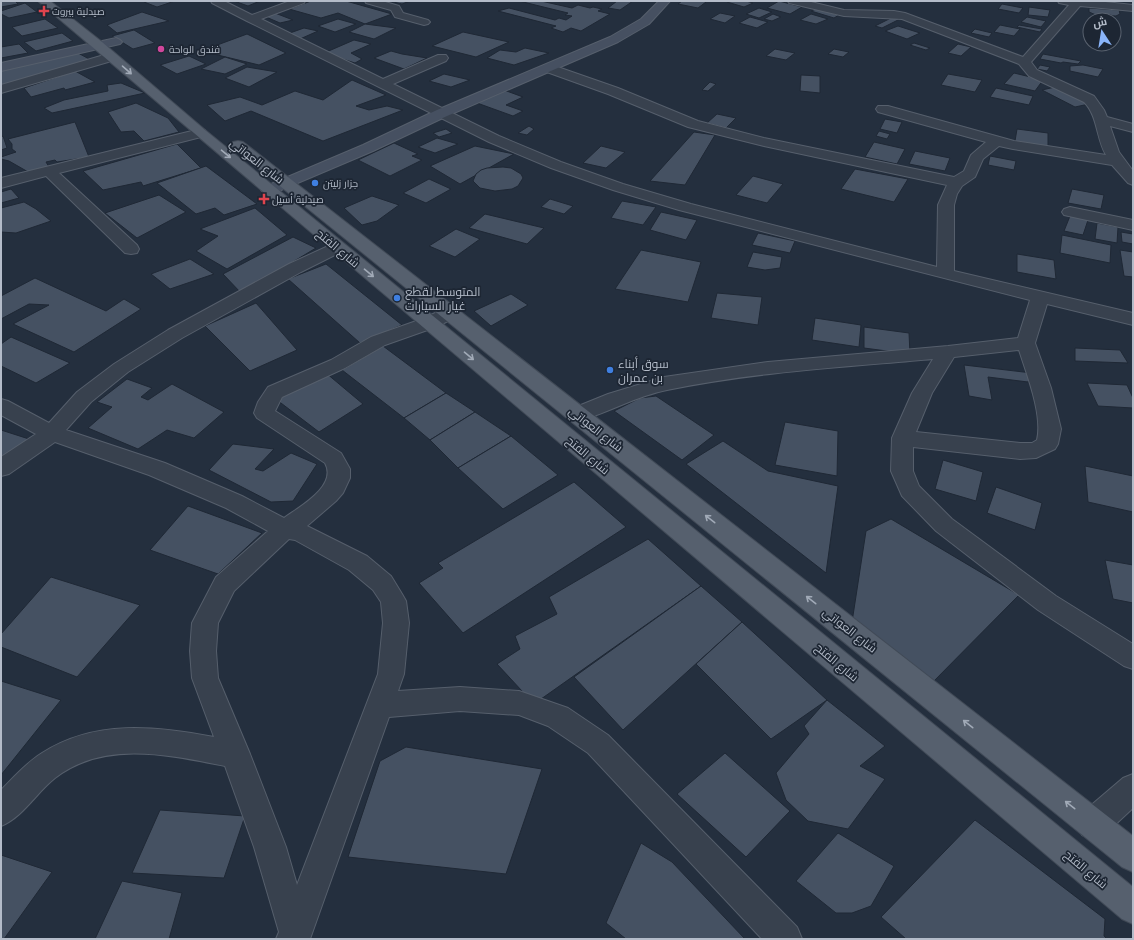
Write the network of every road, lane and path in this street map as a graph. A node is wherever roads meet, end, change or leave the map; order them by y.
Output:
1 (43, 1) edge
2 (60, 1) edge
3 (216, 1) edge
4 (300, 1) edge
5 (370, 1) edge
6 (665, 1) edge
7 (793, 1) edge
8 (1060, 1) edge
9 (1077, 3) junction
10 (1133, 8) edge
11 (251, 19) junction
12 (424, 22) dead end
13 (106, 45) junction
14 (442, 58) dead end
15 (1, 62) edge
16 (1026, 62) junction
17 (1, 67) edge
18 (548, 68) junction
19 (382, 84) junction
20 (1, 89) edge
21 (883, 109) dead end
22 (442, 113) junction
23 (1101, 120) junction
24 (1133, 128) edge
25 (200, 133) junction
26 (997, 141) junction
27 (1117, 161) junction
28 (49, 171) junction
29 (1133, 180) edge
30 (955, 182) junction
31 (1, 183) edge
32 (277, 186) junction
33 (1070, 212) dead end
34 (1133, 225) edge
35 (338, 247) junction
36 (131, 249) dead end
37 (945, 274) junction
38 (1040, 297) junction
39 (450, 313) junction
40 (1133, 319) edge
41 (429, 323) junction
42 (1026, 343) junction
43 (948, 352) junction
44 (1, 406) edge
45 (578, 414) junction
46 (52, 433) junction
47 (903, 438) junction
48 (1, 468) edge
49 (285, 529) junction
50 (1133, 658) edge
51 (379, 705) junction
52 (236, 754) junction
53 (1133, 788) edge
54 (1, 811) edge
55 (1093, 824) junction
56 (1133, 856) edge
57 (1133, 908) edge
58 (294, 936) edge
59 (785, 939) edge

1 - 13 main road, شارع الفتح
2 - 13 main road, شارع العواتي
3 - 11 street
4 - 11 street
5 - 12 street
6 - 18 street
7 - 16 street
8 - 9 street
9 - 10 street
9 - 16 street
11 - 19 street
13 - 15 street
13 - 17 street
13 - 20 street
13 -> 25 main road, شارع الفتح
13 - 32 main road, شارع العواتي
14 - 19 street
16 - 23 street
18 - 22 street
18 - 30 street
19 - 22 street
21 - 26 street
22 - 32 street
22 - 37 street
23 - 24 street
23 - 27 street
25 - 28 street
25 -> 32 main road, شارع الفتح
26 - 27 street
26 - 30 street
27 - 29 street
28 - 31 street
28 - 36 street
30 - 37 street
32 - 35 main road, شارع الفتح
32 - 39 main road, شارع العواتي
33 - 34 street
35 -> 41 main road, شارع الفتح
35 - 46 street
37 - 38 street
38 - 40 street
38 - 42 street
39 - 41 street
39 - 45 main road, شارع العواتي
41 - 49 street
41 -> 57 main road, شارع الفتح
42 - 43 street
42 - 47 street
43 - 45 street
43 - 47 street
44 - 46 street
55 -> 45 main road, شارع العواتي
46 - 48 street
46 - 49 street
47 - 50 street
49 - 51 street
49 - 52 street
51 - 58 street
51 - 59 street
52 - 54 street
52 - 58 street
53 - 55 street
55 - 56 main road, شارع العواتي

